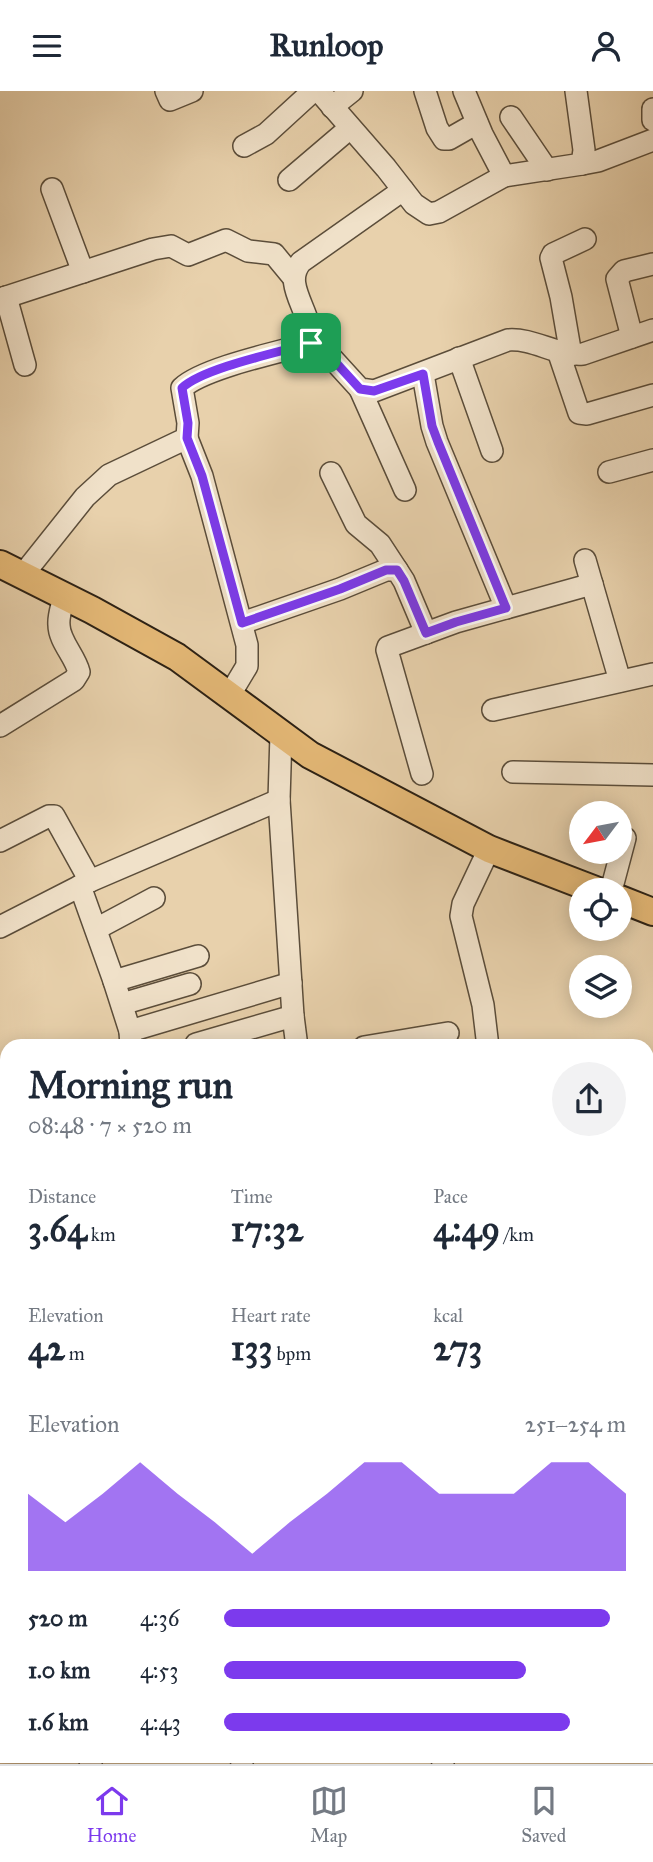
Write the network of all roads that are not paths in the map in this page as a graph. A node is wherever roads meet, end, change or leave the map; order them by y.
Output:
1 (166, 91) edge
2 (192, 91) edge
3 (313, 91) edge
4 (352, 91) edge
5 (425, 91) edge
6 (464, 91) edge
7 (576, 91) edge
8 (325, 99) edge
9 (653, 109) edge
10 (512, 117) dead end
11 (653, 120) edge
12 (477, 123) junction
13 (349, 128) junction
14 (244, 146) dead end
15 (652, 148) edge
16 (582, 164) junction
17 (547, 170) junction
18 (504, 176) junction
19 (289, 180) dead end
20 (52, 189) dead end
21 (403, 190) junction
22 (585, 239) dead end
23 (653, 264) edge
24 (83, 272) junction
25 (293, 277) junction
26 (3, 298) edge
27 (653, 330) edge
28 (632, 337) junction
29 (311, 343) junction
30 (565, 353) junction
31 (459, 358) junction
32 (25, 365) dead end
33 (423, 374) junction
34 (360, 389) junction
35 (653, 395) edge
36 (187, 438) junction
37 (492, 451) dead end
38 (653, 460) edge
39 (609, 472) dead end
40 (331, 473) dead end
41 (405, 490) dead end
42 (585, 560) dead end
43 (11, 570) edge
44 (397, 570) junction
45 (592, 585) junction
46 (64, 597) junction
47 (506, 608) junction
48 (242, 623) junction
49 (426, 633) junction
50 (653, 674) edge
51 (620, 681) junction
52 (229, 696) junction
53 (493, 710) dead end
54 (0, 726) edge
55 (281, 734) junction
56 (513, 772) dead end
57 (422, 774) dead end
58 (653, 775) edge
59 (279, 800) junction
60 (0, 841) edge
61 (489, 849) junction
62 (569, 880) edge
63 (85, 883) junction
64 (154, 898) dead end
65 (632, 904) edge
66 (653, 912) edge
67 (0, 927) edge
68 (96, 929) junction
69 (198, 956) dead end
70 (114, 981) junction
71 (290, 983) junction
72 (190, 984) dead end
73 (121, 1005) junction
74 (293, 1016) junction
75 (448, 1033) dead end
76 (130, 1039) edge
77 (213, 1039) edge
78 (296, 1039) edge
79 (412, 1039) edge
80 (487, 1039) edge

1 - 2 street
3 - 14 street
4 - 8 street
5 - 12 street
6 - 12 street
7 - 16 street
8 - 13 street
9 - 11 street
10 - 17 street
12 - 18 street
13 - 19 street
13 - 21 street
15 - 16 street
16 - 17 street
17 - 18 street
18 - 21 street
20 - 24 street
21 - 25 street
22 - 30 street
23 - 28 street
24 - 25 street
24 - 26 street
25 - 29 street
26 - 32 street
27 - 28 street
28 - 30 street
29 - 34 street
29 - 36 street
30 - 31 street
30 - 35 street
31 - 33 street
31 - 37 street
33 - 34 street
33 - 47 street
34 - 41 street
36 - 43 street
36 - 48 street
38 - 39 street
40 - 44 street
42 - 45 street
43 - 46 main road
44 - 48 street
44 - 49 street
45 - 47 street
45 - 51 street
46 - 52 main road
46 - 54 street
47 - 49 street
48 - 52 street
49 - 57 street
50 - 51 street
51 - 53 street
52 - 55 main road
55 - 59 street
55 - 61 main road
56 - 58 street
59 - 63 street
59 - 71 street
60 - 63 street
61 - 62 main road
61 - 80 street
63 - 67 street
63 - 68 street
64 - 68 street
65 - 66 main road
68 - 70 street
69 - 70 street
70 - 73 street
71 - 74 street
71 - 76 street
72 - 73 street
73 - 76 street
74 - 77 street
74 - 78 street
75 - 79 street

